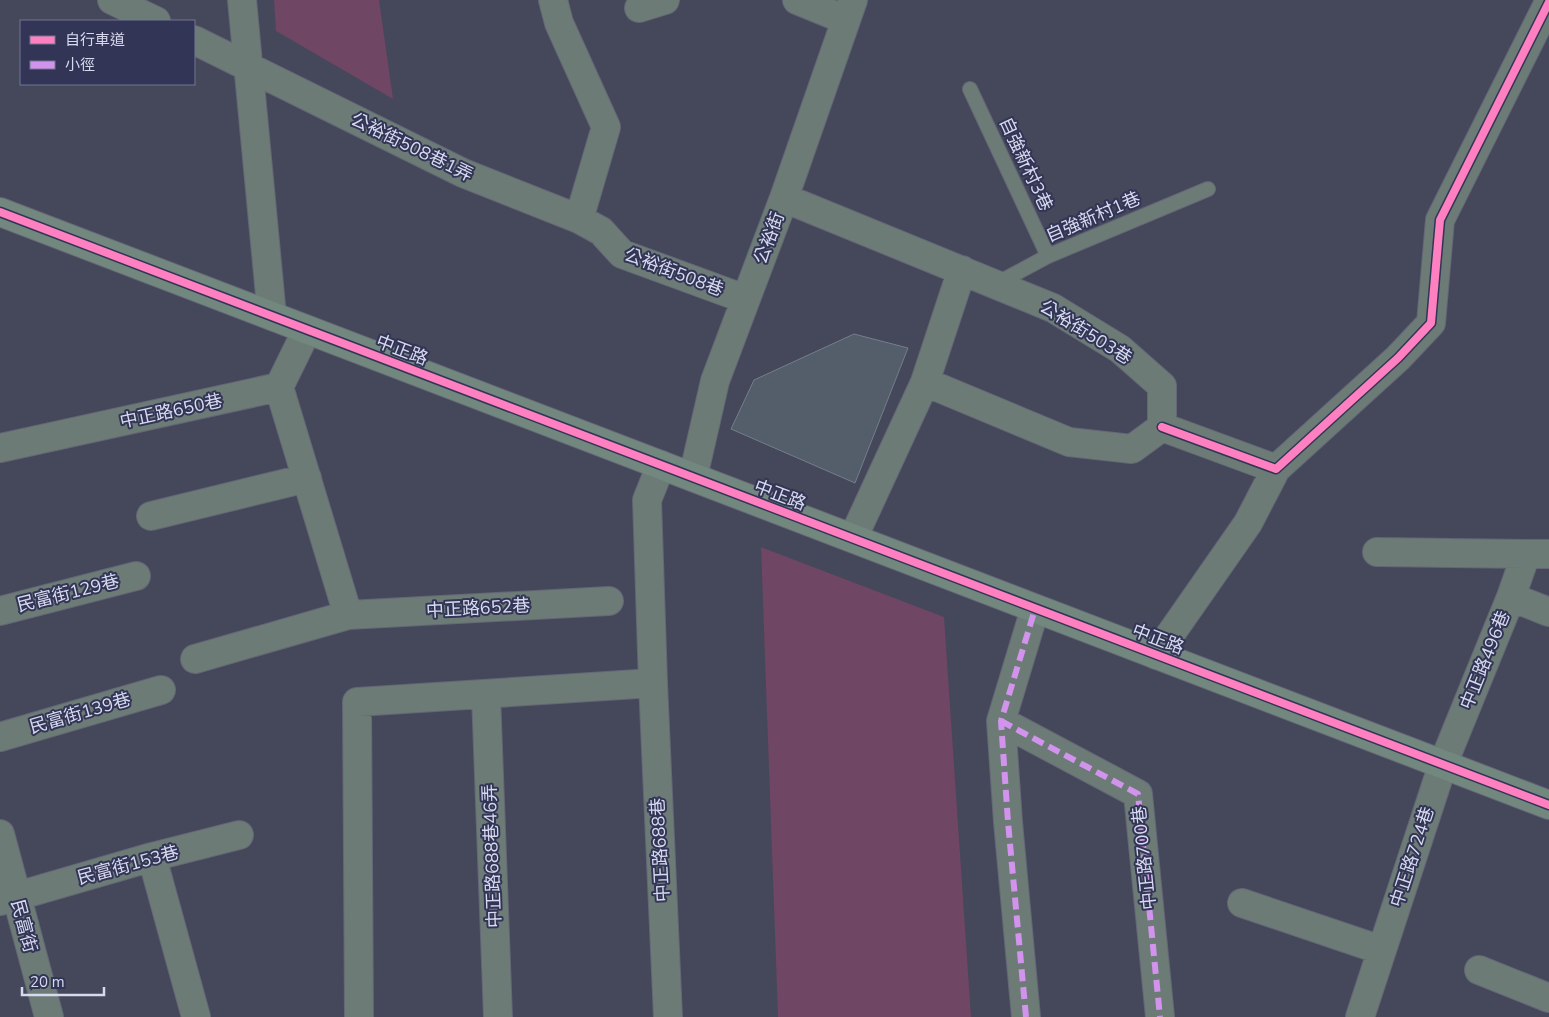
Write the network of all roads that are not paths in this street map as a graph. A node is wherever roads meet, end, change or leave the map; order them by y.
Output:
1 (112, 0) edge
2 (242, 0) edge
3 (553, 0) edge
4 (665, 0) edge
5 (797, 0) edge
6 (1549, 2) edge
7 (639, 8) dead end
8 (849, 10) edge
9 (154, 20) edge
10 (195, 40) edge
11 (248, 66) junction
12 (970, 89) dead end
13 (1208, 189) dead end
14 (784, 198) junction
15 (0, 212) edge
16 (579, 219) junction
17 (1048, 256) junction
18 (962, 270) junction
19 (996, 284) junction
20 (745, 299) junction
21 (272, 316) junction
22 (307, 330) junction
23 (924, 382) junction
24 (280, 388) junction
25 (1162, 427) junction
26 (0, 448) edge
27 (661, 465) junction
28 (1276, 469) junction
29 (693, 477) junction
30 (307, 478) junction
31 (151, 516) dead end
32 (853, 538) junction
33 (1377, 552) dead end
34 (1537, 554) edge
35 (136, 576) dead end
36 (1511, 597) junction
37 (609, 601) dead end
38 (1035, 609) junction
39 (0, 611) edge
40 (1549, 612) edge
41 (348, 616) junction
42 (1156, 655) junction
43 (195, 658) dead end
44 (653, 684) junction
45 (161, 690) dead end
46 (486, 695) junction
47 (1001, 721) junction
48 (0, 737) edge
49 (1443, 764) junction
50 (1549, 805) edge
51 (0, 834) edge
52 (239, 835) dead end
53 (152, 857) junction
54 (8, 899) edge
55 (1242, 903) dead end
56 (1381, 950) junction
57 (1479, 970) dead end
58 (1549, 998) edge
59 (49, 1017) edge
60 (196, 1017) edge
61 (360, 1017) edge
62 (498, 1017) edge
63 (668, 1017) edge
64 (1026, 1017) edge
65 (1160, 1017) edge
66 (1360, 1017) edge

1 - 9 street
2 - 11 street
3 - 16 street
4 - 7 street
5 - 8 street
6 - 28 street
8 - 14 street, 公裕街
10 - 11 street, 公裕街508巷1弄
11 - 16 street, 公裕街508巷1弄
11 - 21 street
12 - 17 lane, 自強新村3巷
13 - 17 lane, 自強新村1巷
14 - 18 street, 公裕街503巷
14 - 20 street, 公裕街
15 - 21 main road, 中正路
16 - 20 street, 公裕街508巷
17 - 19 lane, 自強新村1巷
18 - 19 street, 公裕街503巷
18 - 23 street
19 - 25 street, 公裕街503巷
20 - 29 street, 公裕街
21 - 22 main road, 中正路
22 - 24 street
22 - 27 main road, 中正路
23 - 25 street
23 - 32 street
24 - 26 street, 中正路650巷
24 - 30 street
25 - 28 street
27 - 29 main road, 中正路
27 - 44 street, 中正路688巷
28 - 42 street
29 - 32 main road, 中正路
30 - 31 street
30 - 41 street
32 - 38 main road, 中正路
33 - 34 street, 中正路496巷
34 - 36 street, 中正路496巷
35 - 39 street, 民富街129巷
36 - 40 street
36 - 49 street, 中正路496巷
37 - 41 street, 中正路652巷
38 - 42 main road, 中正路
38 - 47 street
41 - 43 street, 中正路652巷
42 - 49 main road, 中正路
44 - 46 street
44 - 63 street, 中正路688巷
45 - 48 street, 民富街139巷
46 - 61 street
46 - 62 street, 中正路688巷46弄
47 - 64 street
47 - 65 street, 中正路700巷
49 - 50 main road, 中正路
49 - 56 street, 中正路724巷
51 - 54 street, 民富街
52 - 53 street, 民富街153巷
53 - 54 street, 民富街153巷
53 - 60 street
54 - 59 street, 民富街
55 - 56 street
56 - 66 street, 中正路724巷
57 - 58 street

